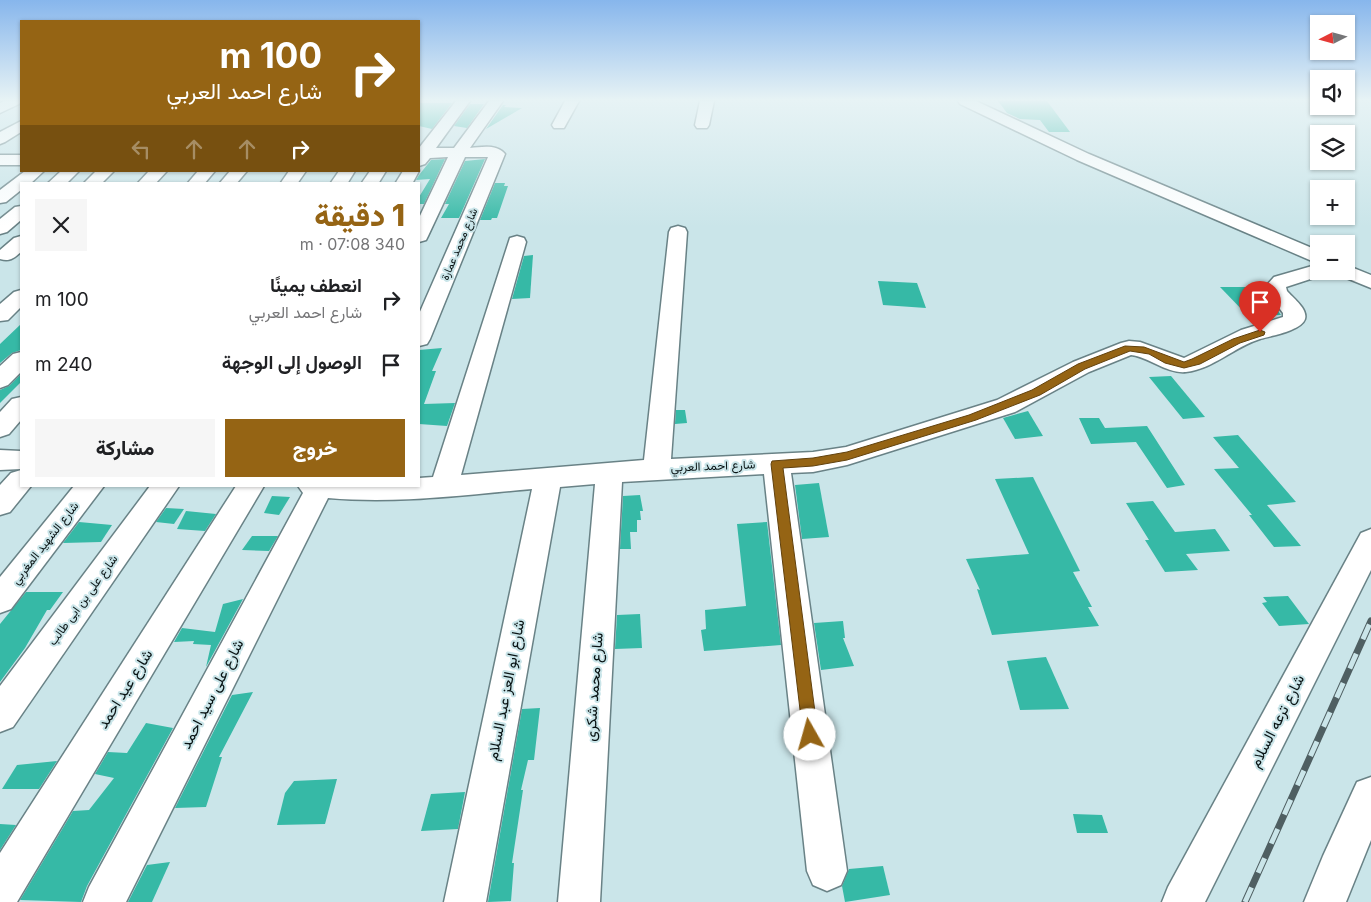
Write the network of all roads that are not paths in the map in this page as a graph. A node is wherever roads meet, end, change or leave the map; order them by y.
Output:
1 (430, 143) edge
2 (465, 143) edge
3 (1054, 143) edge
4 (459, 152) junction
5 (421, 155) edge
6 (0, 160) edge
7 (20, 160) edge
8 (35, 172) edge
9 (70, 172) edge
10 (105, 172) edge
11 (158, 172) edge
12 (207, 172) edge
13 (238, 172) edge
14 (297, 172) edge
15 (21, 182) edge
16 (57, 182) edge
17 (93, 182) edge
18 (147, 182) edge
19 (197, 182) edge
20 (229, 182) edge
21 (290, 182) edge
22 (20, 183) edge
23 (0, 198) edge
24 (20, 212) edge
25 (0, 228) edge
26 (678, 232) dead end
27 (435, 242) edge
28 (517, 242) dead end
29 (20, 243) edge
30 (1310, 254) edge
31 (6, 255) dead end
32 (1310, 273) edge
33 (1355, 275) edge
34 (1371, 282) edge
35 (20, 297) edge
36 (0, 315) edge
37 (420, 333) edge
38 (20, 360) edge
39 (0, 380) edge
40 (20, 406) edge
41 (0, 428) edge
42 (0, 460) edge
43 (20, 460) edge
44 (776, 464) junction
45 (657, 469) junction
46 (609, 473) junction
47 (548, 478) junction
48 (20, 481) edge
49 (89, 487) edge
50 (164, 487) edge
51 (249, 487) edge
52 (320, 487) edge
53 (444, 487) junction
54 (355, 488) edge
55 (0, 504) edge
56 (1371, 541) edge
57 (0, 600) edge
58 (0, 715) edge
59 (1371, 796) edge
60 (828, 871) dead end
61 (0, 891) edge
62 (104, 902) edge
63 (465, 902) edge
64 (579, 902) edge
65 (1183, 902) edge
66 (1325, 902) edge

1 - 5 street
2 - 4 street
3 - 30 street
4 - 5 street
4 - 27 street
4 - 27 street, شارع محمد عمارة
6 - 7 street
8 - 15 street
9 - 16 street
10 - 17 street
11 - 18 street
12 - 19 street
13 - 20 street
14 - 21 street
22 - 23 street
24 - 25 street
26 - 45 street
27 - 37 street, شارع محمد عمارة
28 - 53 street
29 - 31 street
32 - 44 street, شارع احمد العربي
33 - 34 street
35 - 36 street
38 - 39 street
40 - 41 street
42 - 43 street
44 - 45 street, شارع احمد العربي
44 - 60 street
45 - 46 street, شارع احمد العربي
46 - 47 street, شارع احمد العربي
46 - 64 street, شارع محمد شكرى
47 - 53 street, شارع احمد العربي
47 - 63 street, شارع ابو العز عبد السلام
48 - 55 street
49 - 57 street, شارع الشهيد المغربي
50 - 58 street, شارع على بن ابى طالب
51 - 61 street, شارع عيد احمد
52 - 54 street, شارع احمد العربي
52 - 62 street, شارع على سيد احمد
53 - 54 street, شارع احمد العربي
56 - 65 street, شارع ترعه السلام
59 - 66 street

